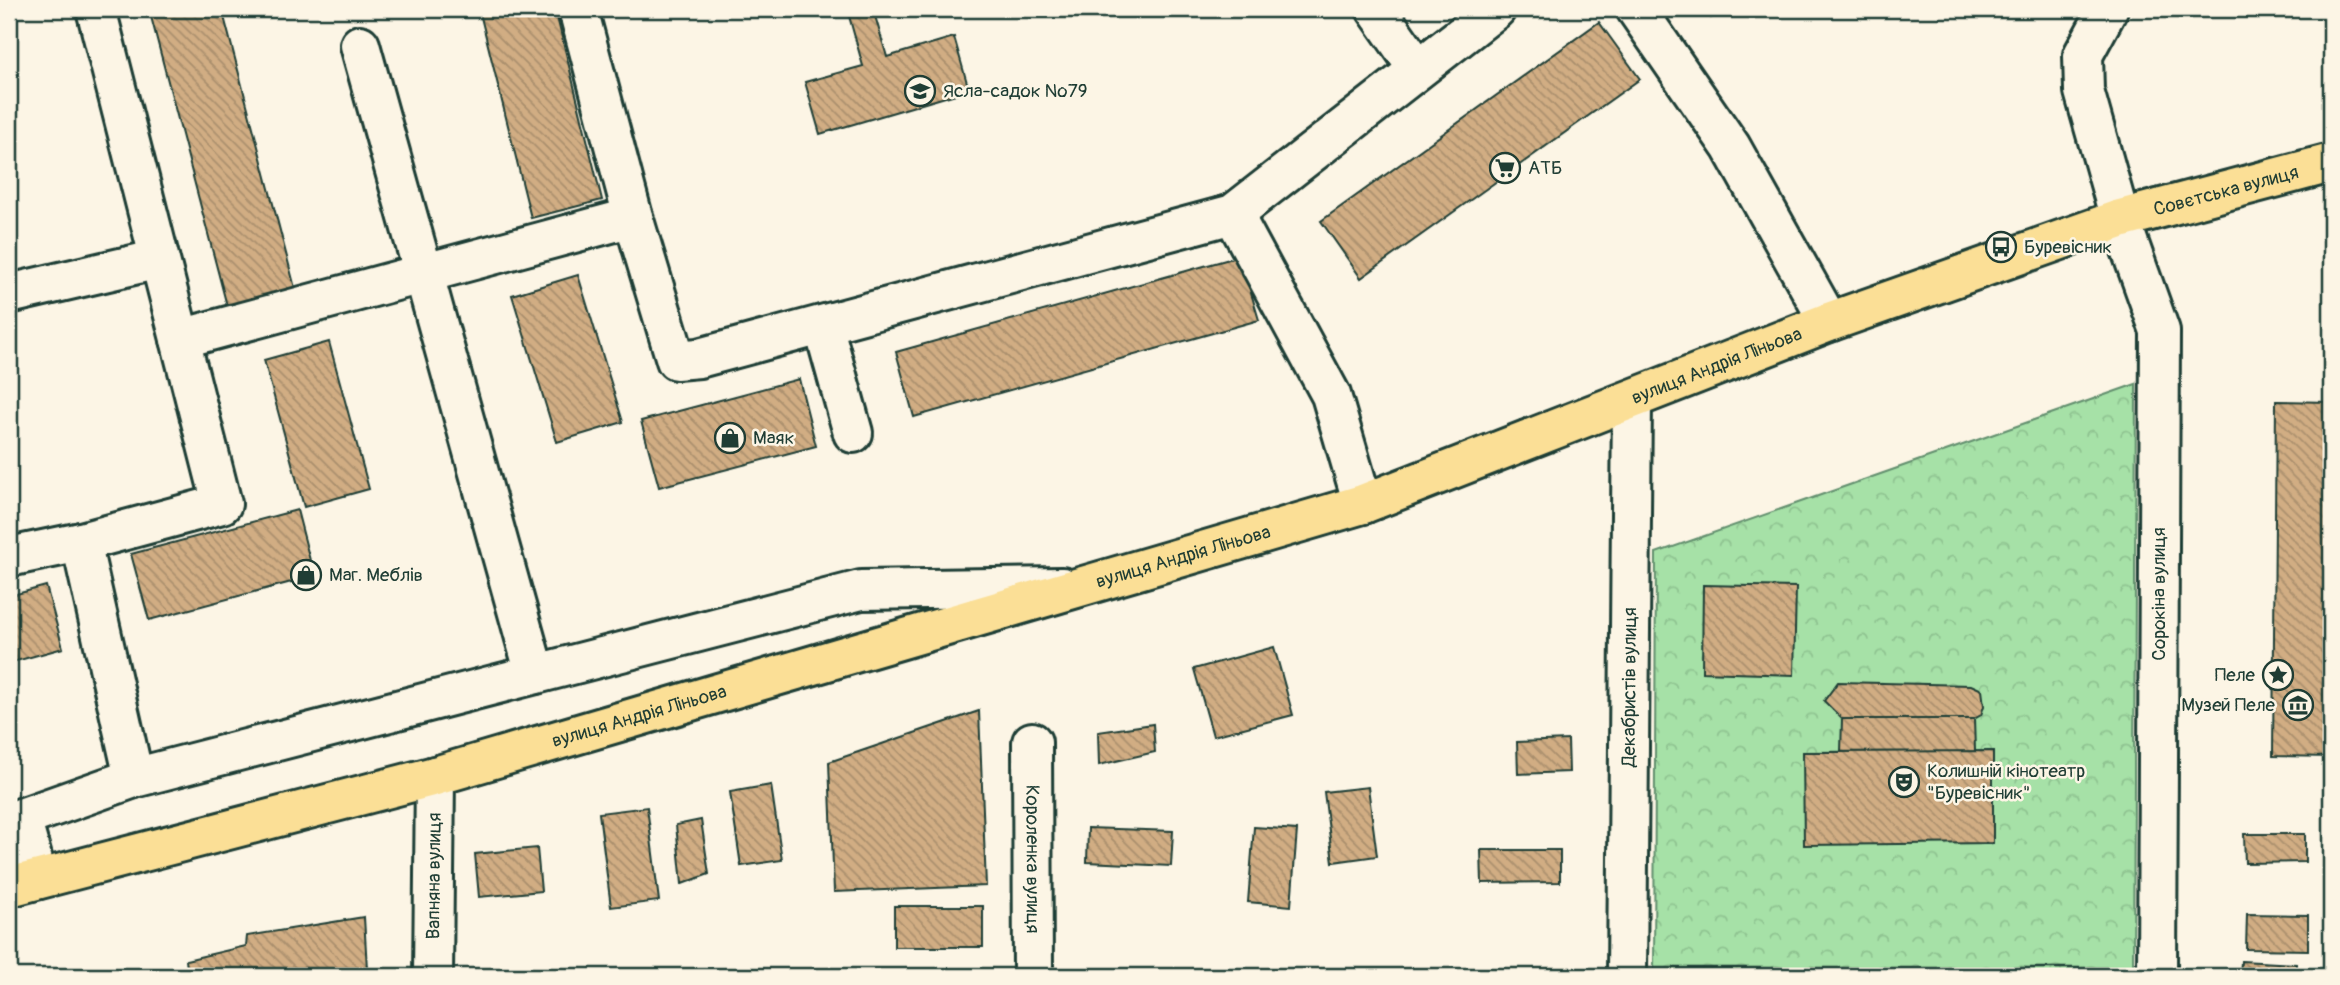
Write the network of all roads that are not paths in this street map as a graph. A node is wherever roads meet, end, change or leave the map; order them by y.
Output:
1 (578, 9) edge
2 (1376, 9) edge
3 (1496, 9) edge
4 (1636, 9) edge
5 (2108, 9) edge
6 (97, 13) dead end
7 (360, 45) dead end
8 (1418, 69) junction
9 (2331, 163) edge
10 (1233, 214) junction
11 (633, 216) junction
12 (2120, 219) junction
13 (159, 259) junction
14 (424, 273) junction
15 (9, 294) edge
16 (1829, 323) junction
17 (823, 325) junction
18 (180, 339) junction
19 (1632, 400) junction
20 (853, 433) dead end
21 (1363, 504) junction
22 (81, 542) junction
23 (9, 557) edge
24 (1080, 587) junction
25 (535, 674) junction
26 (1032, 743) dead end
27 (435, 776) junction
28 (134, 778) junction
29 (23, 883) edge
30 (433, 976) edge
31 (1033, 976) edge
32 (1627, 976) edge
33 (2157, 976) edge

1 - 11 street
2 - 8 street
3 - 8 street
4 - 16 street
5 - 12 street
6 - 13 street
7 - 14 street
8 - 10 street
9 - 12 main road, Совєтська вулиця
10 - 17 street
10 - 21 street
11 - 14 street
11 - 17 street
12 - 16 main road, вулиця Андрія Ліньова
12 - 33 street, Сорокіна вулиця
13 - 15 street
13 - 18 street
14 - 18 street
14 - 25 street
16 - 19 main road, вулиця Андрія Ліньова
17 - 20 street
18 - 22 street
19 - 21 main road, вулиця Андрія Ліньова
19 - 32 street, Декабристів вулиця
21 - 24 main road, вулиця Андрія Ліньова
22 - 23 street
22 - 28 street
24 - 25 street
24 - 27 main road, вулиця Андрія Ліньова
25 - 28 street
26 - 31 street, Короленка вулиця
27 - 29 main road, вулиця Андрія Ліньова
27 - 30 street, Вапняна вулиця
28 - 29 street

